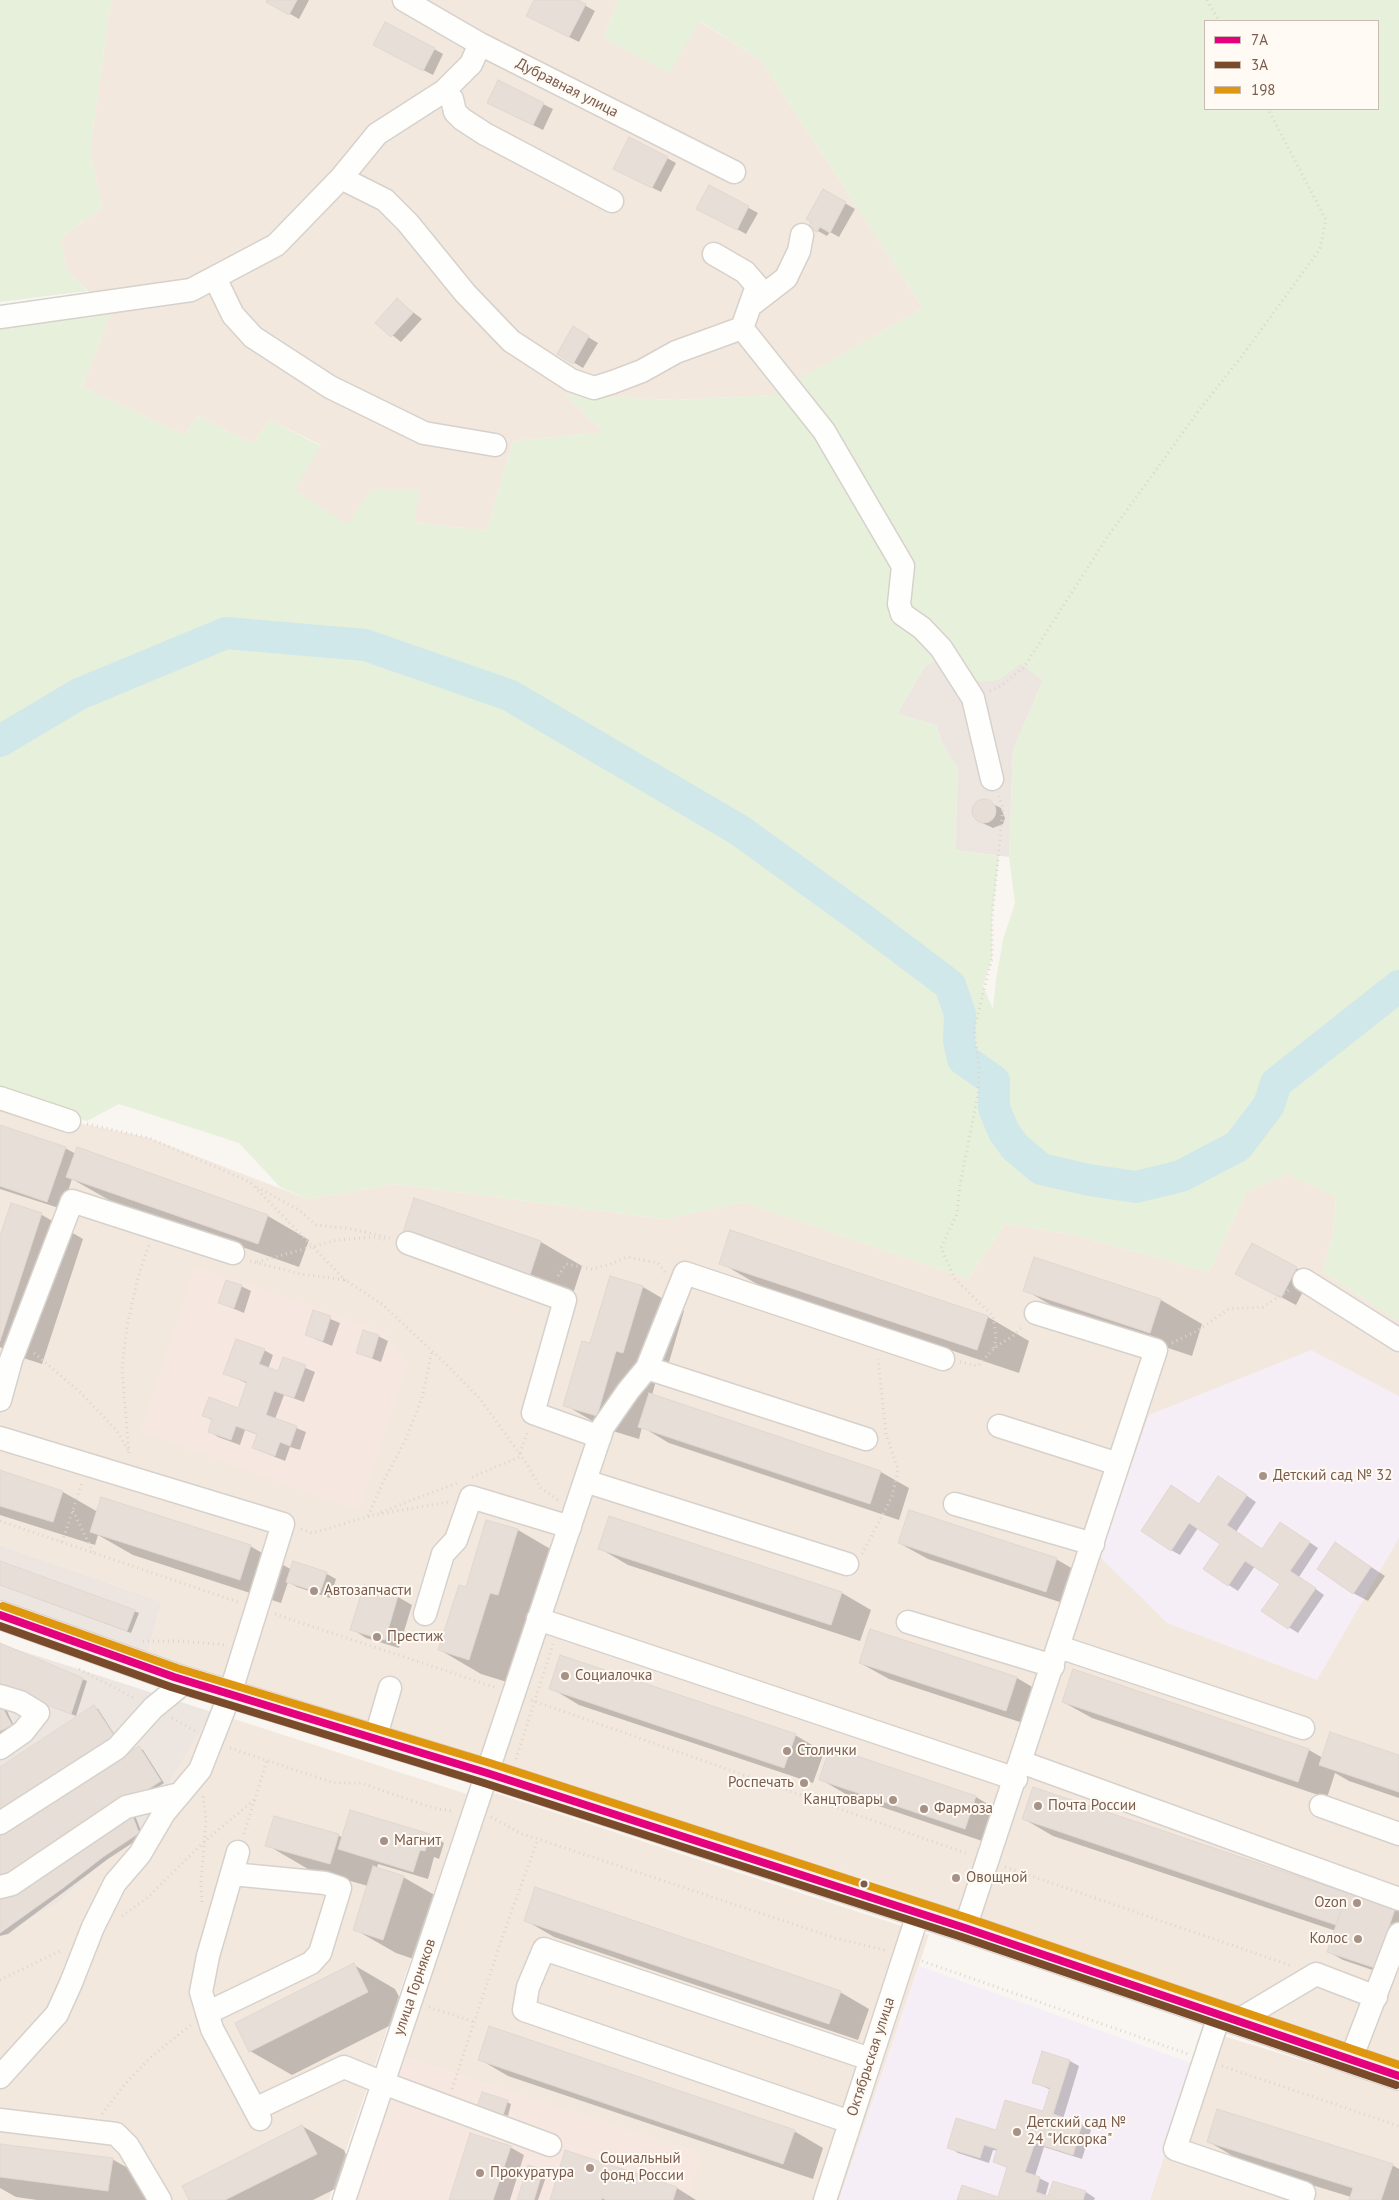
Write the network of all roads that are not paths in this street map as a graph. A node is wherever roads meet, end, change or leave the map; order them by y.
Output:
1 (404, 0) edge
2 (480, 44) junction
3 (444, 91) junction
4 (734, 172) dead end
5 (341, 178) junction
6 (612, 201) dead end
7 (802, 235) dead end
8 (714, 254) dead end
9 (215, 278) junction
10 (751, 304) junction
11 (0, 316) edge
12 (742, 328) junction
13 (496, 445) dead end
14 (992, 780) road end
15 (0, 1098) edge
16 (69, 1121) road end
17 (408, 1243) road end
18 (232, 1253) road end
19 (1304, 1280) road end
20 (1036, 1313) road end
21 (1399, 1340) edge
22 (10, 1352) edge
23 (943, 1359) road end
24 (647, 1368) junction
25 (0, 1400) edge
26 (999, 1426) dead end
27 (600, 1437) junction
28 (0, 1438) edge
29 (866, 1439) dead end
30 (1118, 1464) junction
31 (585, 1481) junction
32 (956, 1504) dead end
33 (572, 1519) junction
34 (1092, 1544) junction
35 (847, 1564) road end
36 (424, 1614) dead end
37 (0, 1615) edge
38 (538, 1619) junction
39 (908, 1622) dead end
40 (1056, 1656) junction
41 (186, 1681) junction
42 (390, 1688) dead end
43 (230, 1694) junction
44 (0, 1696) edge
45 (1303, 1728) dead end
46 (375, 1739) junction
47 (0, 1748) edge
48 (1019, 1770) junction
49 (487, 1773) junction
50 (180, 1794) junction
51 (1322, 1806) dead end
52 (0, 1823) edge
53 (1399, 1834) edge
54 (238, 1852) road end
55 (232, 1874) junction
56 (0, 1887) edge
57 (1399, 1900) edge
58 (918, 1914) junction
59 (965, 1928) junction
60 (1399, 1934) edge
61 (1376, 1997) junction
62 (207, 2013) junction
63 (1228, 2018) junction
64 (870, 2059) junction
65 (1351, 2059) junction
66 (1399, 2076) edge
67 (0, 2077) edge
68 (383, 2083) junction
69 (0, 2120) edge
70 (850, 2122) junction
71 (550, 2145) dead end
72 (160, 2200) edge
73 (344, 2200) edge
74 (825, 2200) edge
75 (1302, 2200) edge

1 - 2 street, Дубравная улица
2 - 3 street
2 - 4 street, Дубравная улица
3 - 5 street
3 - 6 street
5 - 9 street
5 - 12 street
7 - 10 street
8 - 10 street
9 - 11 street
9 - 13 street
10 - 12 street
12 - 14 street
15 - 16 street
17 - 27 street
18 - 22 street
19 - 21 street
20 - 30 street
22 - 25 street
23 - 24 street, улица Горняков
24 - 27 street, улица Горняков
24 - 29 street
26 - 30 street
27 - 31 street, улица Горняков
28 - 43 street
30 - 34 street
31 - 33 street, улица Горняков
31 - 35 street
32 - 34 street
33 - 36 street
33 - 38 street, улица Горняков
34 - 40 street
37 - 41 main road
38 - 48 street
38 - 49 street, улица Горняков
39 - 40 street
40 - 45 street
40 - 48 street
41 - 43 main road
41 - 52 street
42 - 46 street
43 - 46 main road
43 - 50 street
44 - 47 street
46 - 49 main road
48 - 57 street
48 - 59 street
49 - 58 main road
49 - 68 street, улица Горняков
50 - 56 street
50 - 67 street
51 - 53 street
54 - 55 street
55 - 62 street
55 - 62 street
58 - 59 main road
58 - 64 street, Октябрьская улица
59 - 63 main road
60 - 61 street
61 - 63 street
61 - 65 street
62 - 68 street
63 - 65 main road
63 - 75 street
64 - 70 street, Октябрьская улица
64 - 70 street
65 - 66 main road
68 - 71 street
68 - 73 street, улица Горняков
69 - 72 street
70 - 74 street, Октябрьская улица

